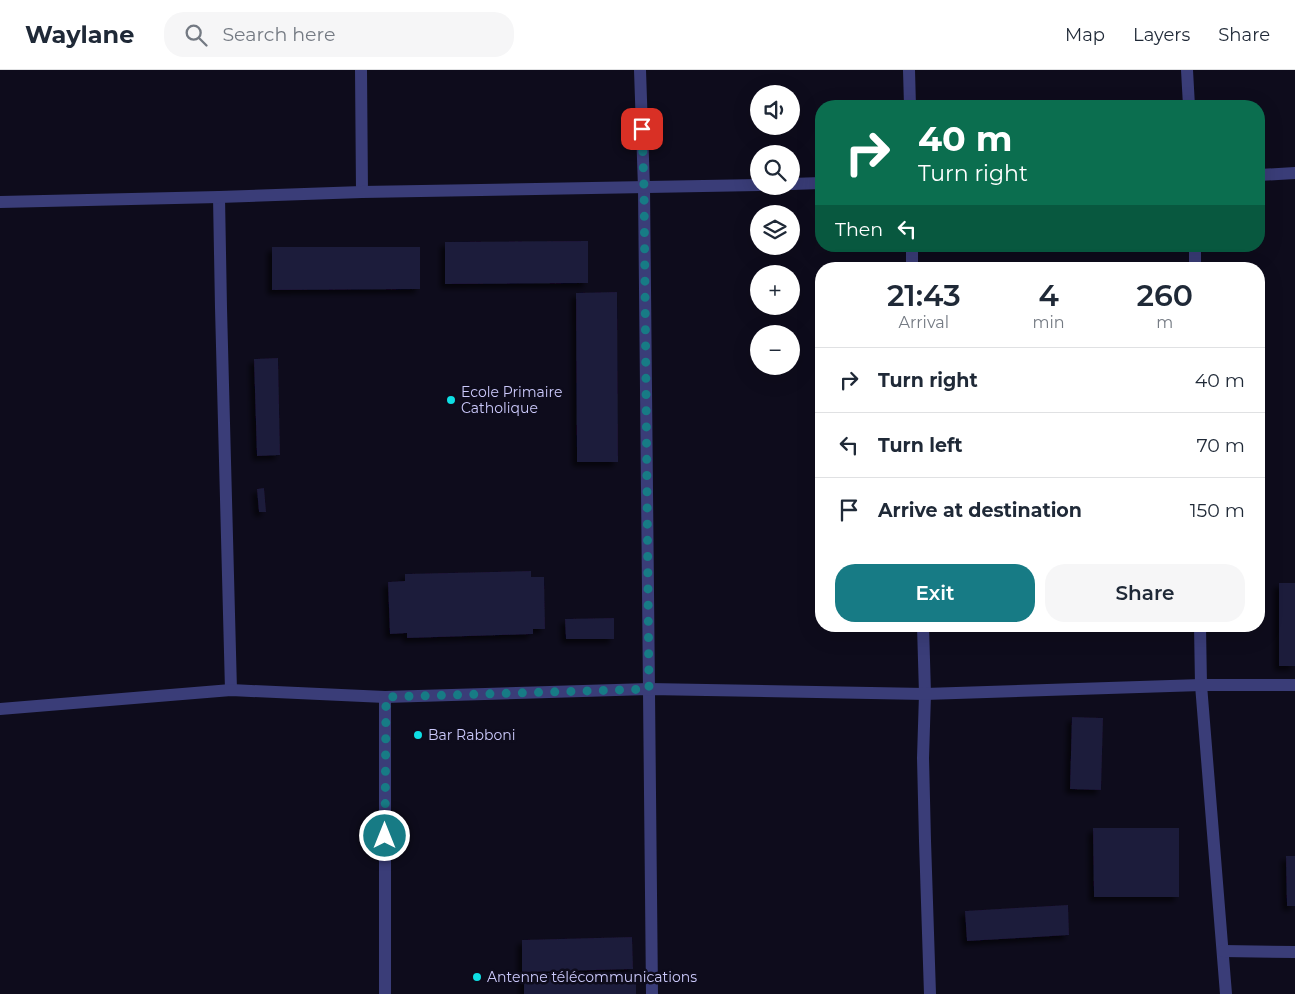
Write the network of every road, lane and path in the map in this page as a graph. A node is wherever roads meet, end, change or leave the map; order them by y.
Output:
1 (361, 70) edge
2 (640, 70) edge
3 (909, 70) edge
4 (1187, 70) edge
5 (910, 100) edge
6 (1189, 100) edge
7 (1295, 173) edge
8 (1265, 175) edge
9 (800, 184) edge
10 (815, 184) edge
11 (750, 185) edge
12 (644, 188) junction
13 (362, 192) junction
14 (219, 197) junction
15 (0, 202) edge
16 (923, 632) edge
17 (1200, 632) edge
18 (1201, 685) junction
19 (1295, 685) edge
20 (649, 689) junction
21 (231, 690) junction
22 (925, 694) junction
23 (386, 697) junction
24 (0, 709) edge
25 (1223, 952) junction
26 (1295, 952) edge
27 (385, 994) edge
28 (652, 994) edge
29 (930, 994) edge
30 (1226, 994) edge

1 - 13 street
2 - 12 street
3 - 5 street
4 - 6 street
7 - 8 street
9 - 10 street
11 - 12 street
12 - 13 street
12 - 20 street
13 - 14 street
14 - 15 street
14 - 21 street
16 - 22 street
17 - 18 street
18 - 19 street
18 - 22 street
18 - 25 street
20 - 22 street
20 - 23 street
20 - 28 street
21 - 23 street
21 - 24 street
22 - 29 street
23 - 27 street
25 - 26 street
25 - 30 street

